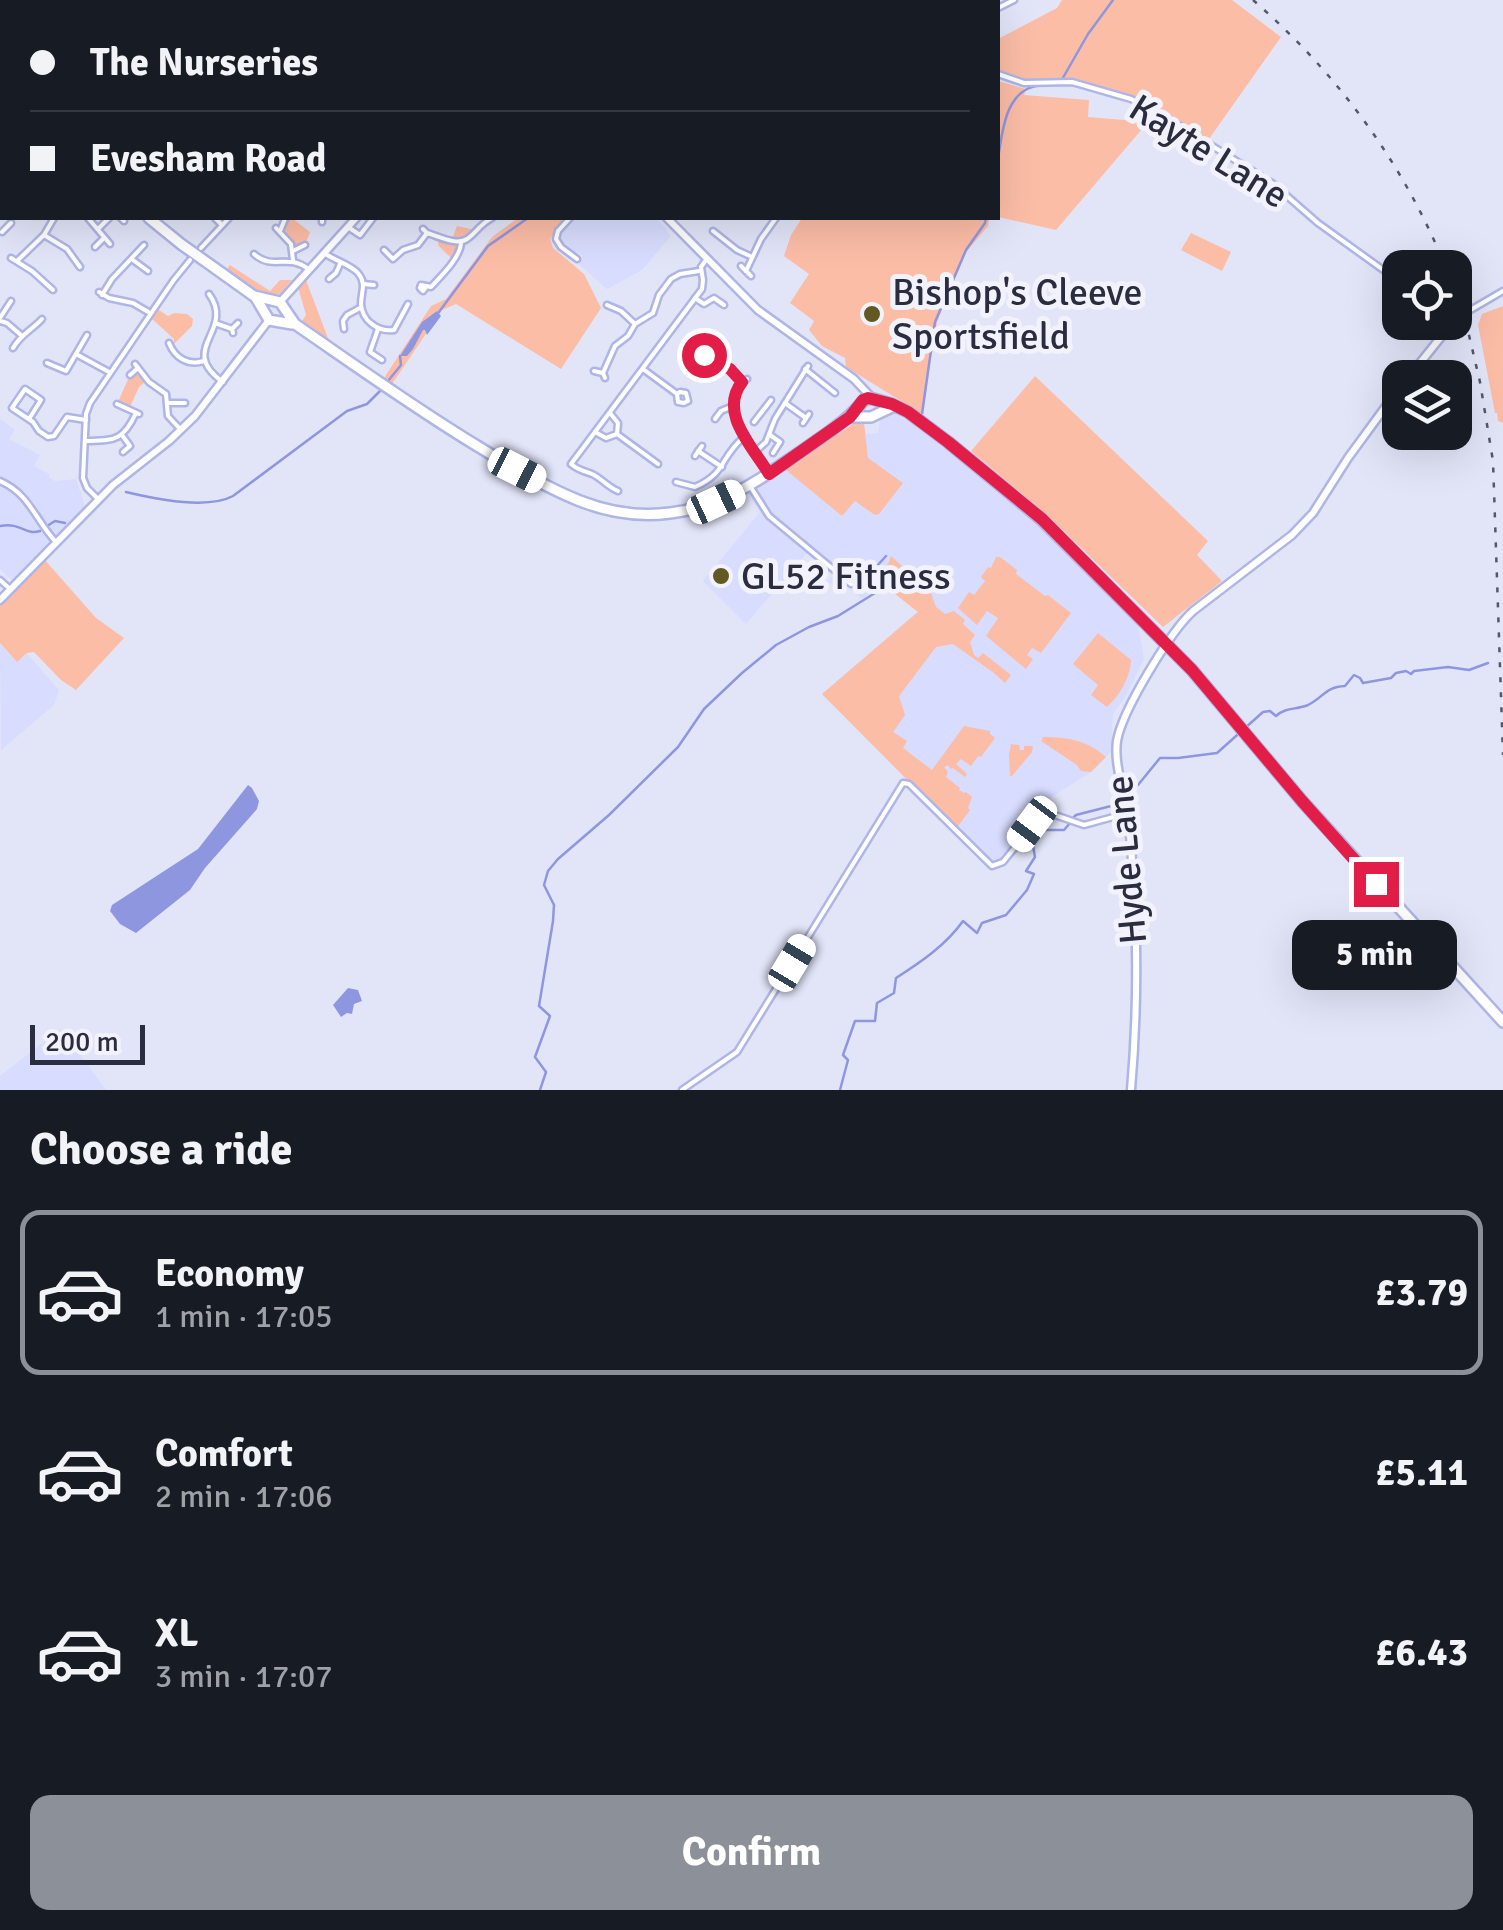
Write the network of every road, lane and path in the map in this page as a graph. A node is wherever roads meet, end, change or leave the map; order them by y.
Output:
1 (1014, 0) edge
2 (1003, 2) edge
3 (1000, 75) edge
4 (0, 220) edge
5 (53, 220) edge
6 (90, 220) edge
7 (107, 220) edge
8 (151, 220) edge
9 (217, 220) edge
10 (226, 220) edge
11 (284, 220) edge
12 (354, 220) edge
13 (371, 220) edge
14 (488, 220) edge
15 (568, 220) edge
16 (669, 220) edge
17 (774, 220) edge
18 (222, 224) junction
19 (348, 227) junction
20 (7, 228) edge
21 (98, 228) junction
22 (713, 231) dead end
23 (44, 235) junction
24 (104, 238) junction
25 (460, 242) junction
26 (110, 244) dead end
27 (144, 245) dead end
28 (305, 245) dead end
29 (95, 247) dead end
30 (201, 248) dead end
31 (384, 250) dead end
32 (293, 251) junction
33 (324, 253) junction
34 (254, 254) dead end
35 (752, 256) junction
36 (12, 258) dead end
37 (577, 259) dead end
38 (706, 259) junction
39 (18, 260) junction
40 (132, 260) junction
41 (190, 260) dead end
42 (293, 260) junction
43 (340, 264) junction
44 (80, 268) dead end
45 (308, 269) junction
46 (1382, 269) edge
47 (148, 270) dead end
48 (701, 270) junction
49 (751, 276) dead end
50 (329, 278) dead end
51 (363, 284) junction
52 (374, 285) dead end
53 (426, 287) dead end
54 (52, 290) dead end
55 (1503, 291) edge
56 (209, 294) dead end
57 (254, 296) junction
58 (695, 298) junction
59 (11, 300) dead end
60 (408, 304) dead end
61 (279, 305) junction
62 (608, 306) dead end
63 (724, 306) dead end
64 (361, 308) junction
65 (1472, 309) edge
66 (150, 313) junction
67 (271, 318) junction
68 (42, 319) dead end
69 (0, 320) edge
70 (238, 323) dead end
71 (215, 324) junction
72 (294, 324) junction
73 (636, 324) junction
74 (378, 329) junction
75 (344, 330) dead end
76 (21, 335) junction
77 (87, 336) dead end
78 (1439, 340) edge
79 (169, 343) dead end
80 (714, 346) dead end
81 (13, 348) dead end
82 (76, 354) junction
83 (382, 360) dead end
84 (1423, 360) edge
85 (204, 361) junction
86 (47, 363) dead end
87 (644, 369) junction
88 (594, 371) dead end
89 (110, 372) junction
90 (130, 375) dead end
91 (223, 382) junction
92 (858, 385) junction
93 (835, 393) dead end
94 (677, 394) dead end
95 (874, 399) junction
96 (771, 400) dead end
97 (185, 402) dead end
98 (169, 403) junction
99 (785, 403) junction
100 (117, 404) dead end
101 (860, 404) junction
102 (733, 406) junction
103 (896, 406) junction
104 (764, 410) junction
105 (1382, 412) edge
106 (610, 413) junction
107 (876, 414) junction
108 (864, 416) junction
109 (850, 417) junction
110 (806, 418) dead end
111 (29, 419) junction
112 (715, 419) dead end
113 (775, 419) junction
114 (86, 420) junction
115 (756, 420) dead end
116 (181, 430) junction
117 (595, 432) junction
118 (617, 434) junction
119 (769, 434) junction
120 (122, 435) junction
121 (745, 437) junction
122 (86, 441) junction
123 (698, 451) dead end
124 (123, 452) dead end
125 (755, 452) junction
126 (772, 453) dead end
127 (658, 464) dead end
128 (722, 467) junction
129 (769, 474) junction
130 (0, 481) edge
131 (676, 482) dead end
132 (750, 486) junction
133 (98, 499) junction
134 (614, 500) dead end
135 (56, 542) junction
136 (0, 580) edge
137 (851, 584) dead end
138 (10, 589) junction
139 (0, 600) edge
140 (1158, 634) junction
141 (1166, 642) junction
142 (1178, 655) junction
143 (1159, 656) junction
144 (1128, 813) junction
145 (1502, 1022) edge
146 (682, 1090) edge
147 (1131, 1090) edge

1 - 2 street
3 - 46 street, Kayte Lane
4 - 20 street
5 - 23 street
6 - 21 street
7 - 21 street
8 - 57 main road
9 - 18 street
10 - 18 street
11 - 32 street
12 - 19 street
13 - 19 street
14 - 25 street
15 - 37 street
16 - 38 street
17 - 35 street
18 - 30 street
19 - 33 street
21 - 24 street
22 - 35 street
23 - 39 street
23 - 44 street
24 - 26 street
24 - 29 street
25 - 31 street
25 - 53 street
27 - 40 street
28 - 32 street
32 - 42 street
33 - 43 street
33 - 45 street
34 - 42 street
35 - 49 street
36 - 39 street
38 - 48 street
38 - 92 street
39 - 54 street
40 - 47 street
40 - 66 street
41 - 66 street
42 - 45 street
43 - 50 street
43 - 51 street
45 - 61 street
48 - 58 street
48 - 73 street
51 - 52 street
51 - 64 street
55 - 65 street, bridge
56 - 71 street
57 - 61 main road
57 - 67 main road
58 - 63 street
58 - 87 street
59 - 69 street
60 - 74 street
61 - 67 main road
61 - 67 main road
61 - 72 main road
62 - 73 street
64 - 74 street
64 - 75 street
66 - 89 street
67 - 72 main road
67 - 91 street
68 - 76 street
69 - 76 street
70 - 71 street
71 - 85 street
72 - 132 main road
73 - 88 street
74 - 83 street
76 - 81 street
77 - 82 street
78 - 84 street
79 - 85 street
80 - 102 street
82 - 86 street
82 - 89 street
85 - 91 street
87 - 94 street
87 - 106 street
89 - 114 street
90 - 98 street
91 - 116 street
92 - 95 street
92 - 101 street
93 - 99 street
95 - 101 main road
95 - 103 main road
95 - 107 main road
96 - 104 street
97 - 98 street
98 - 116 street
99 - 110 street
99 - 113 street
100 - 120 street
101 - 108 main road
101 - 109 main road
102 - 112 street
102 - 121 street
103 - 107 main road
103 - 140 main road
104 - 113 street
104 - 115 street
105 - 141 street, Hyde Lane
106 - 117 street
106 - 118 street
107 - 108 main road
108 - 109 main road
109 - 129 main road
111 - 111 street
111 - 114 street
113 - 119 street
114 - 122 street
116 - 133 street
117 - 118 street
117 - 134 street
118 - 127 street
119 - 125 street
119 - 126 street
120 - 122 street
120 - 124 street
121 - 125 street
121 - 128 street
122 - 133 street
123 - 128 street
125 - 129 street
128 - 131 street
129 - 132 main road
130 - 135 street
132 - 137 street
133 - 135 street
135 - 138 street
136 - 138 street
138 - 139 street
140 - 141 main road
140 - 143 street
141 - 142 main road
141 - 143 street, Hyde Lane
142 - 143 street
142 - 145 main road
143 - 144 street, Hyde Lane
144 - 146 street
144 - 147 street, Hyde Lane

